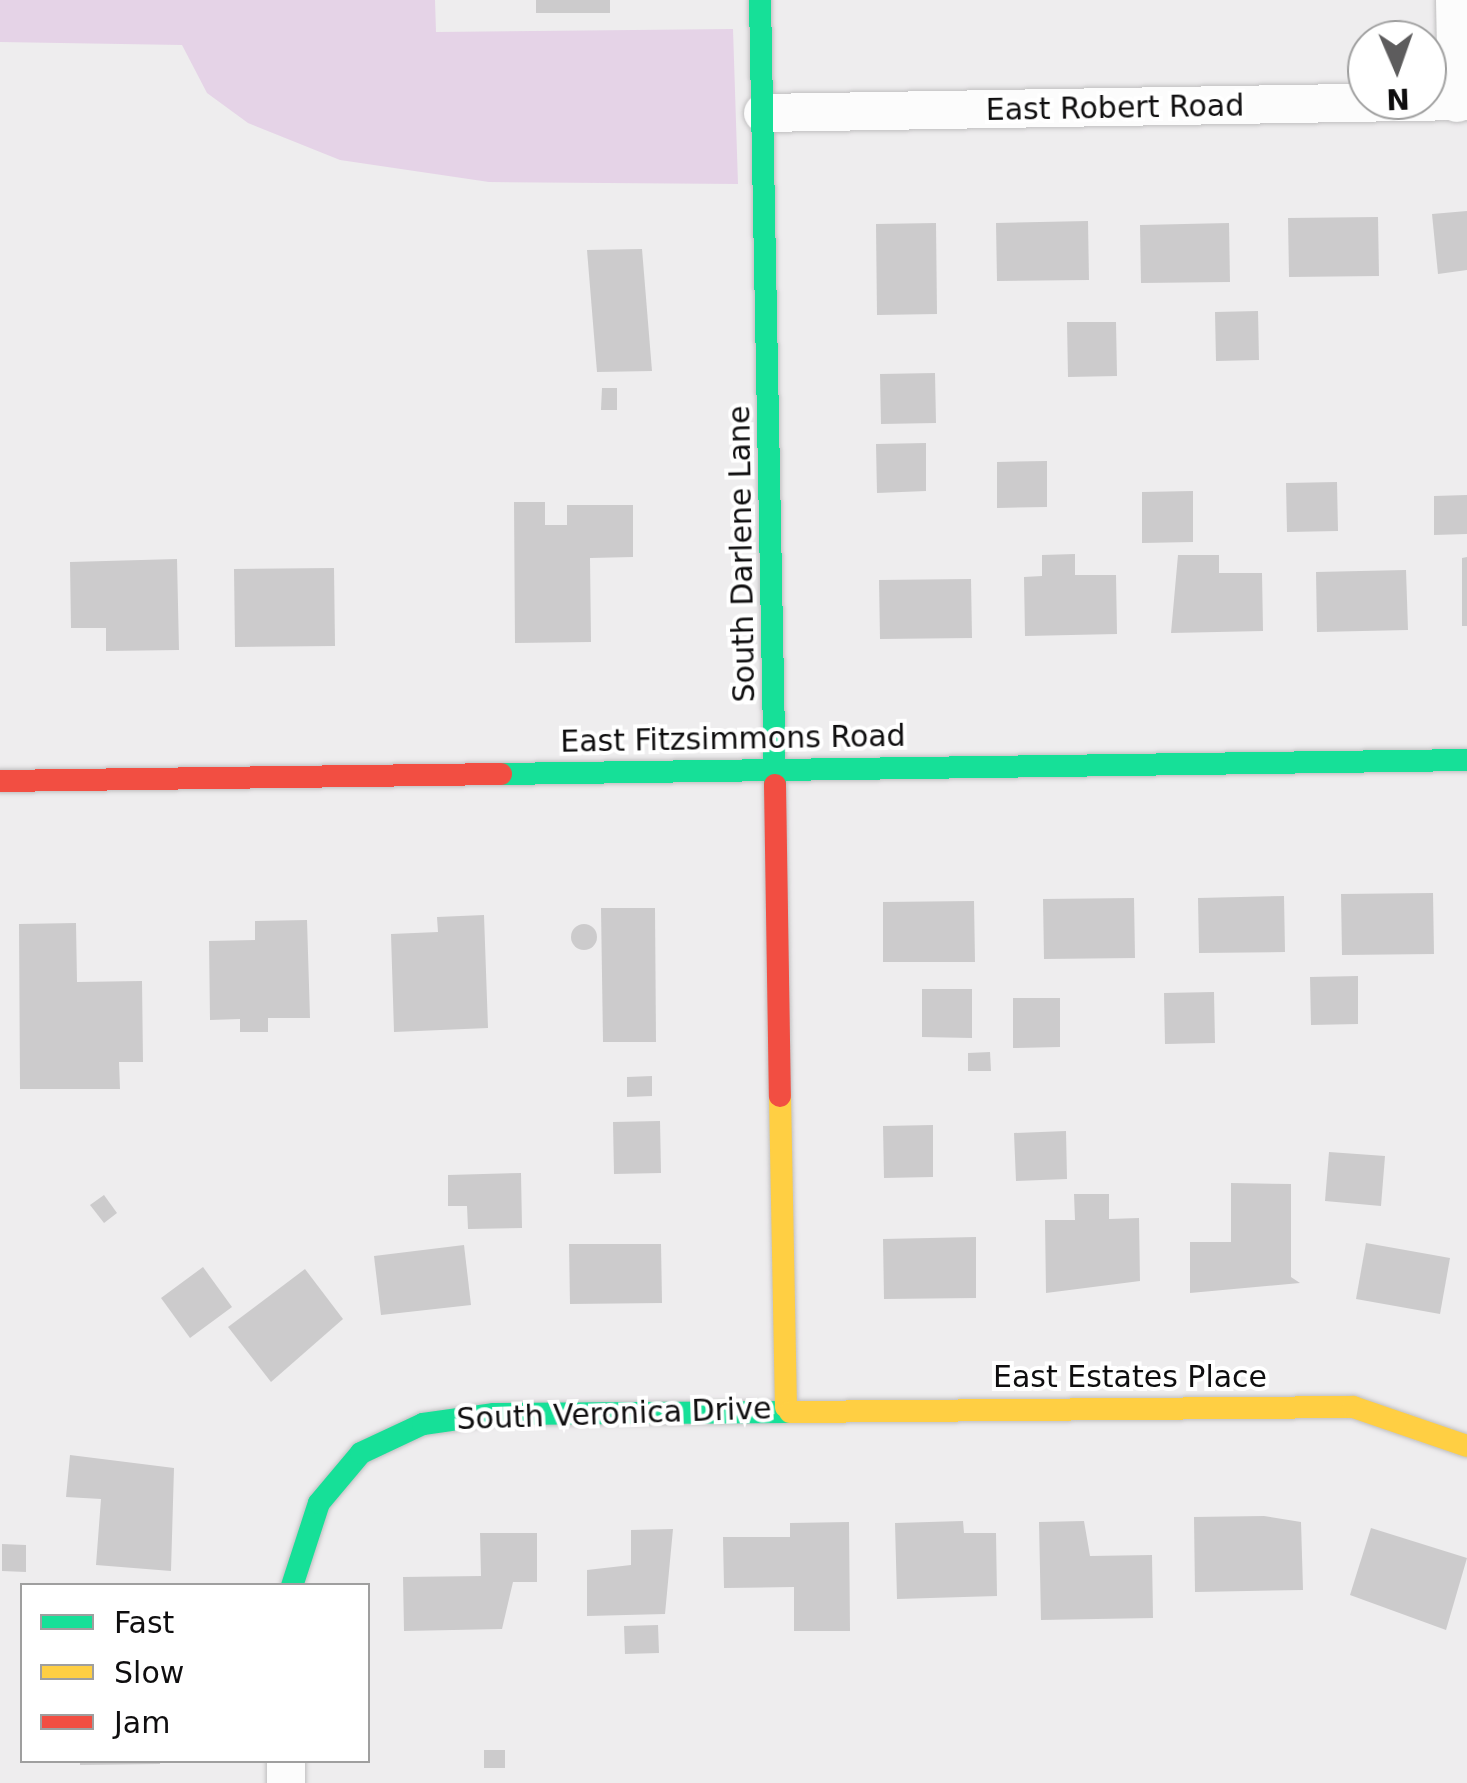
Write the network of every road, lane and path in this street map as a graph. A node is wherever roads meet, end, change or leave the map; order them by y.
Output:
1 (760, 0) edge
2 (1455, 0) edge
3 (1462, 102) edge
4 (762, 114) junction
5 (1467, 760) edge
6 (776, 769) junction
7 (0, 781) edge
8 (786, 1406) junction
9 (1467, 1446) edge
10 (293, 1583) edge

1 - 4 street, South Darlene Lane
2 - 3 street
3 - 4 street, East Robert Road
4 - 6 street, South Darlene Lane
5 - 6 street, East Fitzsimmons Road
6 - 7 street, East Fitzsimmons Road
6 - 8 street, South Darlene Lane
8 - 9 street, East Estates Place
8 - 10 street, South Veronica Drive

